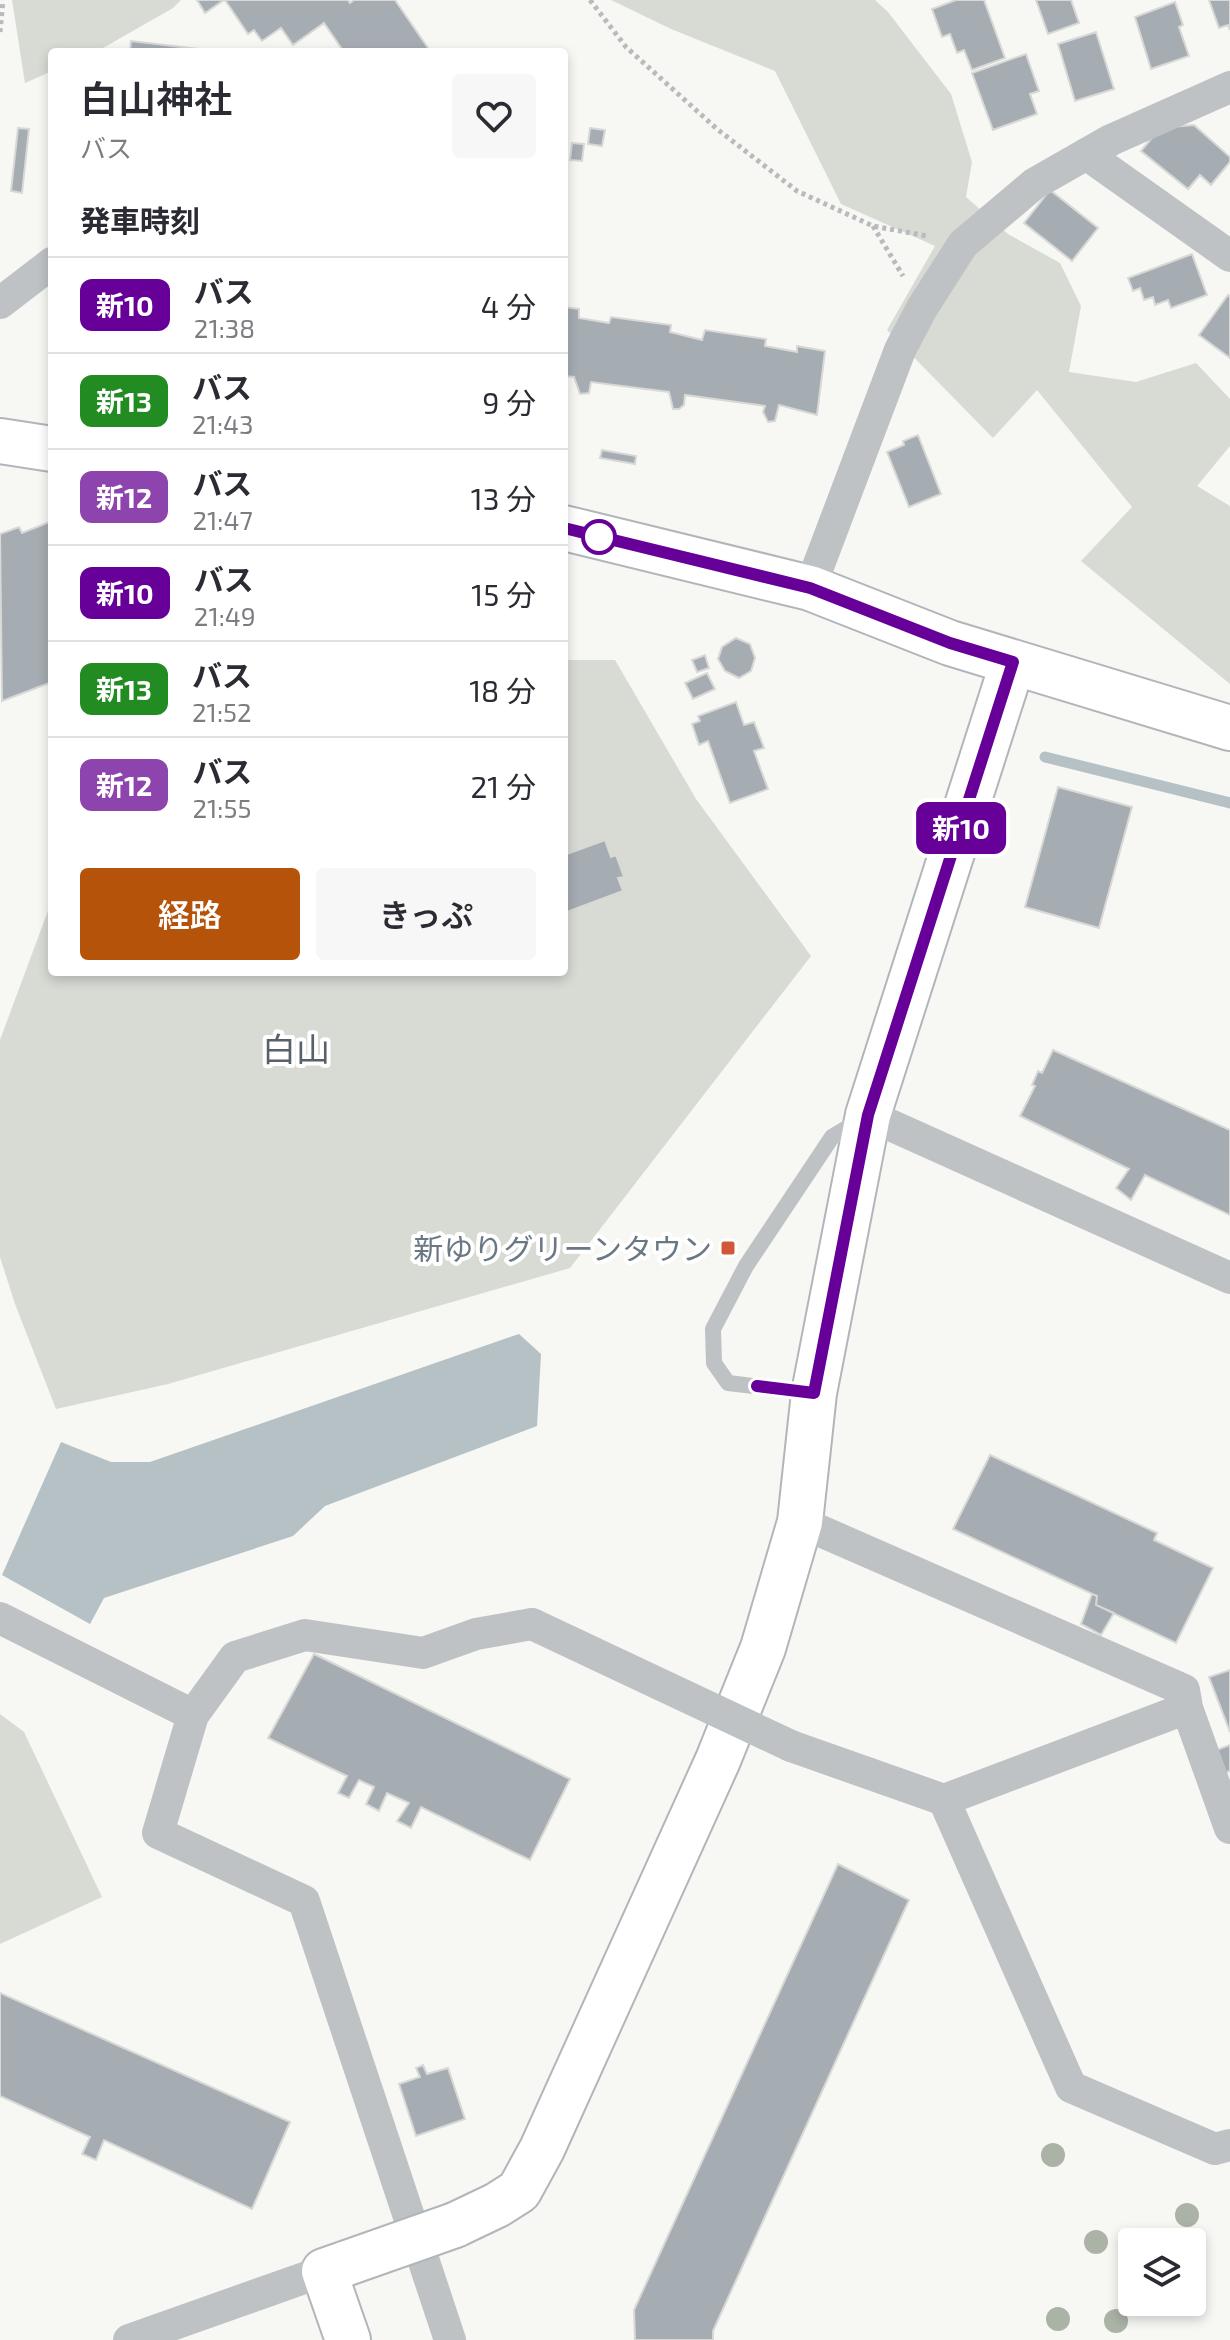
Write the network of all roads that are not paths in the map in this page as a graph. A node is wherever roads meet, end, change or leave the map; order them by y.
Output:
1 (1230, 87) edge
2 (1086, 154) junction
3 (1230, 256) edge
4 (48, 266) edge
5 (0, 303) edge
6 (0, 441) edge
7 (48, 448) edge
8 (568, 529) edge
9 (810, 588) junction
10 (1013, 662) junction
11 (1230, 728) edge
12 (868, 1115) junction
13 (1230, 1278) edge
14 (814, 1393) junction
15 (800, 1522) junction
16 (0, 1618) edge
17 (1187, 1708) junction
18 (193, 1715) junction
19 (944, 1800) junction
20 (1230, 1828) edge
21 (1230, 2145) edge
22 (335, 2267) junction
23 (129, 2340) edge
24 (348, 2340) edge
25 (450, 2340) edge

1 - 2 street
2 - 3 street
2 - 9 street
4 - 5 street
6 - 7 street
8 - 9 street
9 - 10 street
10 - 11 street
10 - 12 street
12 - 13 street
12 - 14 street
12 - 14 lane
14 - 15 street
15 - 17 street
15 - 22 street, bridge
16 - 18 street
17 - 19 street
17 - 20 street
18 - 19 street, bridge
18 - 25 street
19 - 21 street
22 - 23 street
22 - 24 street

